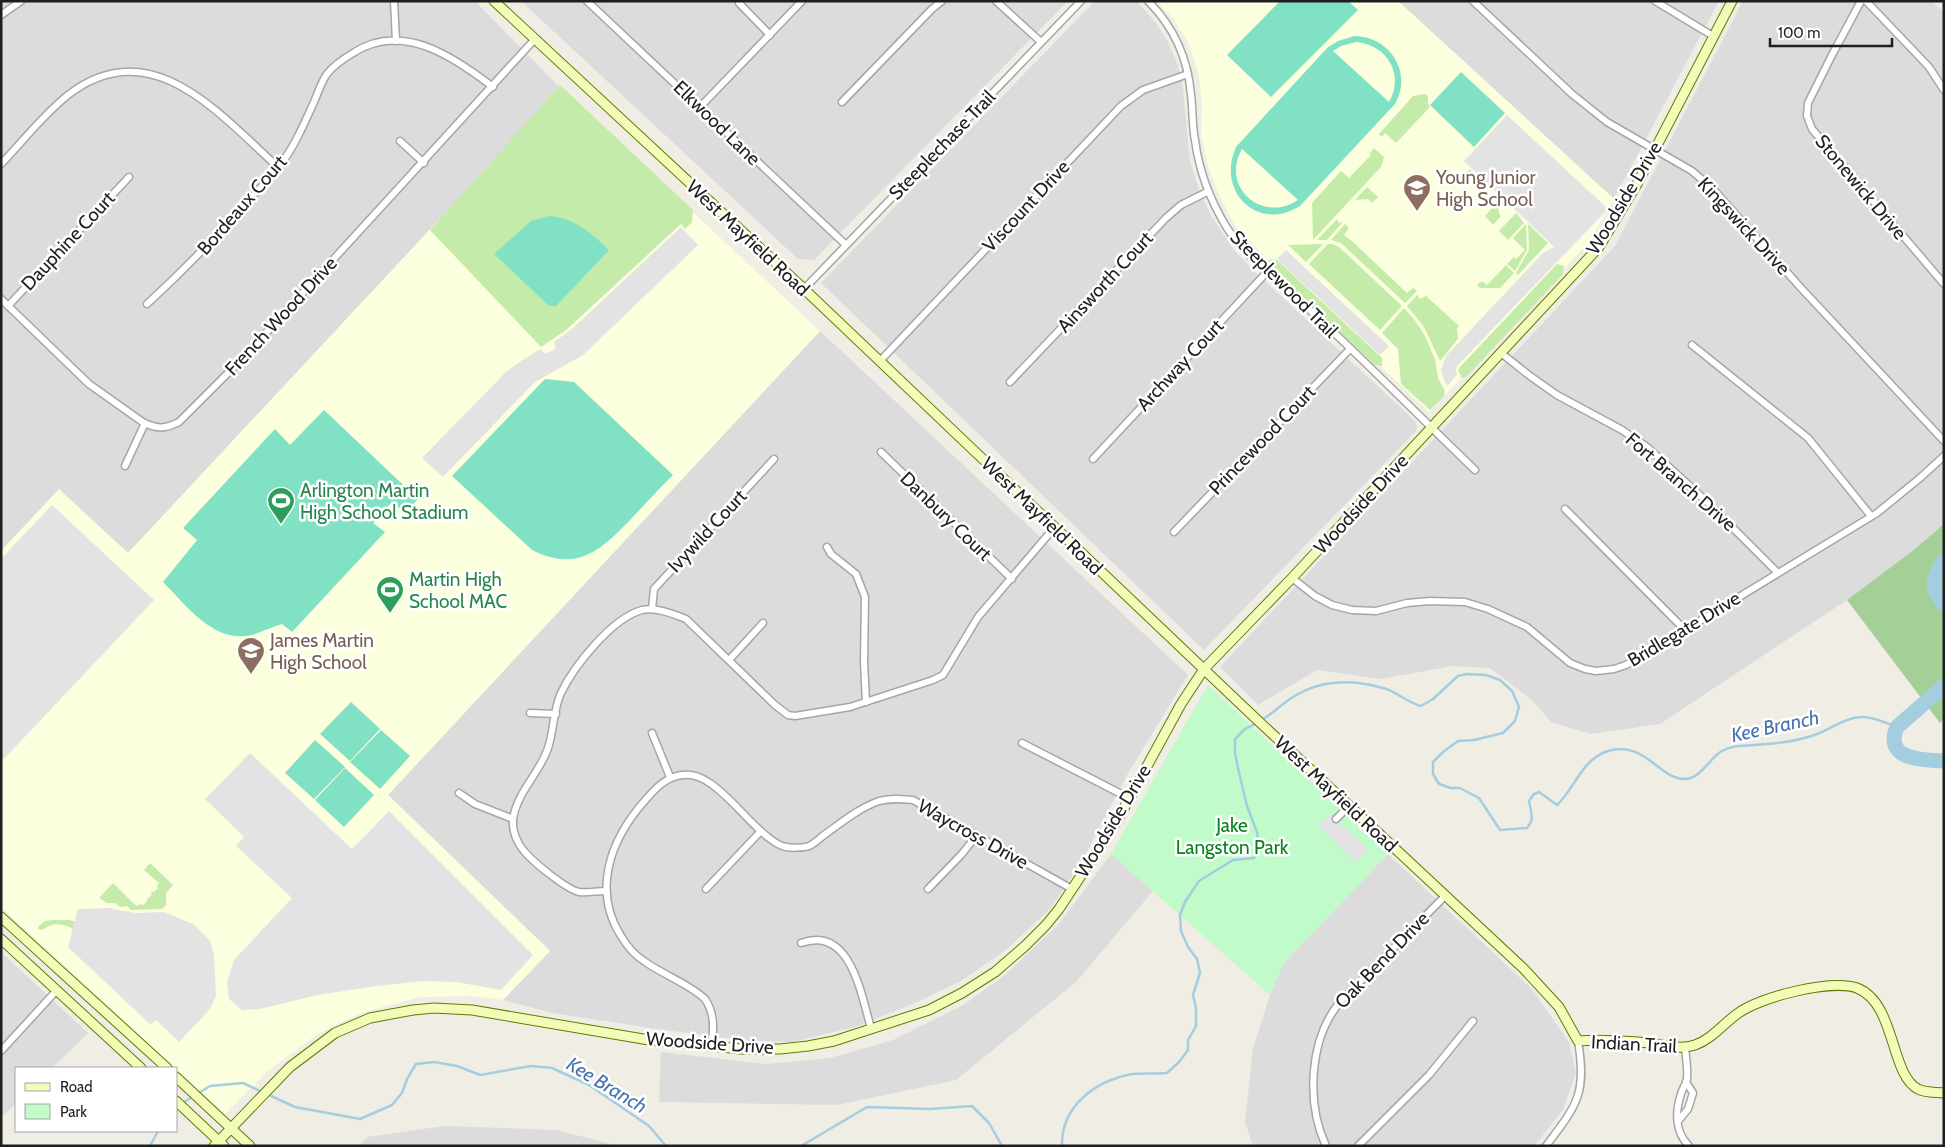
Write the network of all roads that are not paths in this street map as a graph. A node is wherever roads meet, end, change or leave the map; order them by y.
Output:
1 (21, 1) edge
2 (394, 1) edge
3 (494, 1) edge
4 (587, 1) edge
5 (802, 1) edge
6 (942, 1) edge
7 (996, 1) edge
8 (1082, 1) edge
9 (1148, 1) edge
10 (1473, 1) edge
11 (1655, 1) edge
12 (1732, 1) edge
13 (1861, 1) edge
14 (1866, 1) edge
15 (739, 3) dead end
16 (1, 15) edge
17 (770, 35) junction
18 (1713, 36) junction
19 (534, 40) junction
20 (396, 41) junction
21 (1042, 42) junction
22 (1188, 74) junction
23 (493, 87) junction
24 (1944, 90) edge
25 (842, 102) dead end
26 (700, 107) junction
27 (400, 141) dead end
28 (1655, 149) junction
29 (424, 162) junction
30 (1, 164) edge
31 (278, 168) junction
32 (129, 177) dead end
33 (1207, 192) junction
34 (846, 245) junction
35 (1267, 272) junction
36 (1944, 284) edge
37 (804, 289) junction
38 (1, 299) edge
39 (147, 304) dead end
40 (8, 306) junction
41 (1692, 345) dead end
42 (1350, 349) junction
43 (1501, 353) junction
44 (880, 362) junction
45 (1010, 382) dead end
46 (145, 424) junction
47 (1431, 428) junction
48 (1944, 441) edge
49 (881, 452) dead end
50 (1944, 456) edge
51 (774, 459) dead end
52 (1093, 459) dead end
53 (125, 466) dead end
54 (1475, 470) dead end
55 (1565, 509) dead end
56 (1871, 516) junction
57 (1054, 528) junction
58 (1174, 532) dead end
59 (827, 547) dead end
60 (1777, 572) junction
61 (1292, 578) junction
62 (1012, 579) junction
63 (652, 609) junction
64 (763, 623) dead end
65 (1686, 630) junction
66 (729, 660) junction
67 (1204, 669) junction
68 (866, 702) junction
69 (530, 713) dead end
70 (556, 714) junction
71 (652, 733) dead end
72 (1022, 743) dead end
73 (670, 777) junction
74 (459, 793) dead end
75 (1129, 798) junction
76 (1349, 806) junction
77 (513, 819) junction
78 (1336, 819) dead end
79 (760, 832) junction
80 (977, 835) junction
81 (706, 889) dead end
82 (928, 889) dead end
83 (1072, 889) junction
84 (605, 891) junction
85 (1446, 896) junction
86 (1, 917) edge
87 (1, 939) edge
88 (801, 943) dead end
89 (57, 990) junction
90 (111, 1018) junction
91 (1473, 1021) dead end
92 (871, 1028) junction
93 (99, 1029) junction
94 (1578, 1041) junction
95 (711, 1046) junction
96 (1685, 1047) junction
97 (1, 1051) edge
98 (140, 1067) edge
99 (166, 1067) edge
100 (178, 1078) edge
101 (1686, 1082) junction
102 (1944, 1093) edge
103 (178, 1103) edge
104 (1679, 1120) junction
105 (231, 1128) junction
106 (219, 1144) edge
107 (250, 1146) edge
108 (1326, 1146) edge
109 (1358, 1146) edge
110 (1546, 1146) edge
111 (1690, 1146) edge

1 - 16 street
2 - 20 street
3 - 19 street, West Mayfield Road
4 - 26 street, Elkwood Lane
5 - 17 street
6 - 25 street
7 - 21 street
8 - 21 street, Steeplechase Trail
9 - 22 street, Steeplewood Trail
10 - 28 street, Kingswick Drive
11 - 18 street
12 - 18 street, Woodside Drive
13 - 36 street, Stonewick Drive
14 - 24 street
15 - 17 street
17 - 26 street
18 - 28 street, Woodside Drive
19 - 23 street, French Wood Drive
19 - 37 street, West Mayfield Road
20 - 23 street, Bordeaux Court
20 - 31 street, Bordeaux Court
21 - 34 street, Steeplechase Trail
22 - 33 street, Steeplewood Trail
22 - 44 street, Viscount Drive
23 - 29 street, French Wood Drive
26 - 34 street, Elkwood Lane
27 - 29 street
28 - 43 street, Woodside Drive
28 - 48 street, Kingswick Drive
29 - 46 street, French Wood Drive
30 - 31 street
31 - 39 street, Bordeaux Court
32 - 40 street, Dauphine Court
33 - 35 street, Steeplewood Trail
33 - 45 street, Ainsworth Court
34 - 37 street, Steeplechase Trail
35 - 42 street, Steeplewood Trail
35 - 52 street, Archway Court
37 - 44 street, West Mayfield Road
38 - 40 street, French Wood Drive
40 - 46 street, French Wood Drive
41 - 56 street
42 - 47 street, Steeplewood Trail
42 - 58 street, Princewood Court
43 - 47 street, Woodside Drive
43 - 60 street, Fort Branch Drive
44 - 57 street, West Mayfield Road
46 - 53 street
47 - 54 street, Steeplewood Trail
47 - 61 street, Woodside Drive
49 - 62 street, Danbury Court
50 - 56 street, Bridlegate Drive
51 - 63 street, Ivywild Court
55 - 65 street
56 - 60 street, Bridlegate Drive
57 - 62 street
57 - 67 street, West Mayfield Road
59 - 68 street
60 - 65 street, Bridlegate Drive
61 - 65 street, Bridlegate Drive
61 - 67 street, Woodside Drive
62 - 68 street
63 - 66 street
63 - 70 street
64 - 66 street
66 - 68 street
67 - 75 street, Woodside Drive
67 - 76 street, West Mayfield Road
69 - 70 street
70 - 77 street
71 - 73 street
72 - 75 street
73 - 79 street, Waycross Drive
73 - 84 street
74 - 77 street
75 - 83 street, Woodside Drive
76 - 78 street
76 - 85 street, West Mayfield Road
77 - 84 street
79 - 80 street, Waycross Drive
79 - 81 street
80 - 82 street
80 - 83 street, Waycross Drive
83 - 92 street, Woodside Drive
84 - 95 street
85 - 94 street, West Mayfield Road
85 - 108 street, Oak Bend Drive
86 - 90 street
87 - 89 street
88 - 92 street
89 - 93 street
89 - 97 street
90 - 93 street
90 - 99 street
91 - 109 street
92 - 95 street, Woodside Drive
93 - 98 street
94 - 96 street, Indian Trail
94 - 110 street
95 - 105 street, Woodside Drive
96 - 101 street
96 - 102 street, Indian Trail
100 - 105 street
101 - 104 street
101 - 104 street
103 - 106 street
104 - 111 street
105 - 106 street, Woodside Drive
105 - 107 street

